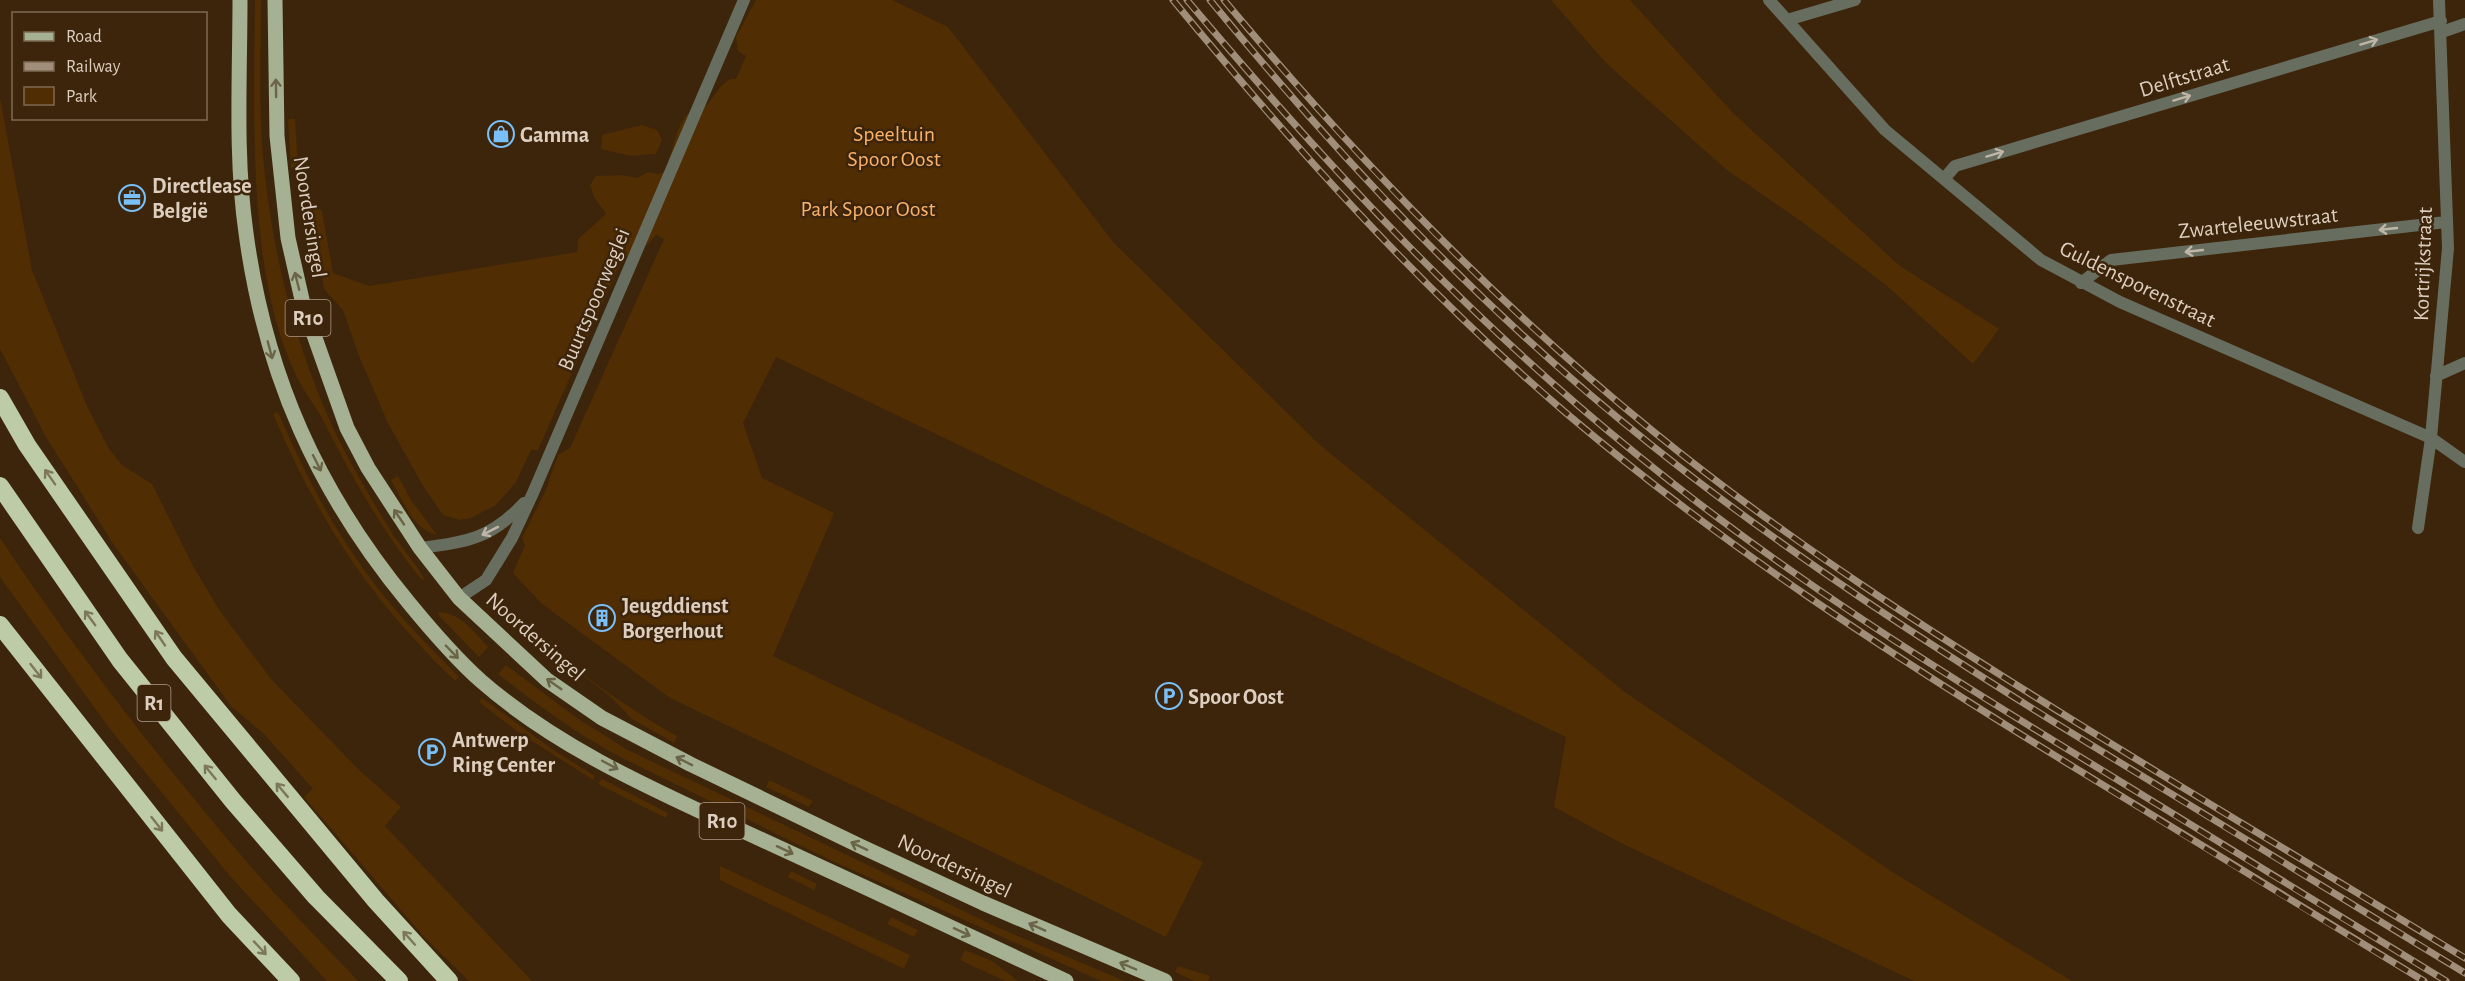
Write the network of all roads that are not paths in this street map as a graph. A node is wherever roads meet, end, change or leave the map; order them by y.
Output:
1 (240, 0) edge
2 (275, 0) edge
3 (744, 0) edge
4 (1769, 0) edge
5 (1855, 0) edge
6 (2439, 0) edge
7 (1787, 20) junction
8 (2465, 24) edge
9 (2441, 26) junction
10 (1944, 179) junction
11 (2446, 222) junction
12 (2081, 283) junction
13 (2465, 363) edge
14 (2436, 376) junction
15 (0, 398) edge
16 (2431, 438) junction
17 (2465, 462) edge
18 (0, 486) edge
19 (533, 493) junction
20 (2418, 528) dead end
21 (420, 548) junction
22 (459, 598) junction
23 (0, 625) edge
24 (291, 981) edge
25 (399, 981) edge
26 (448, 981) edge
27 (1066, 981) edge
28 (1165, 981) edge

1 -> 27 main road, R10
21 -> 2 main road, Noordersingel / R10
3 - 19 street, Buurtspoorweglei
4 - 7 street, Guldensporenstraat
5 - 7 street
6 - 9 street, Kortrijkstraat
7 - 10 street, Guldensporenstraat
8 - 9 street, Delftstraat
10 -> 9 street, Delftstraat
9 - 11 street, Kortrijkstraat
10 - 12 street, Guldensporenstraat
11 -> 12 street, Zwarteleeuwstraat
11 - 14 street, Kortrijkstraat
12 - 16 street, Guldensporenstraat
13 - 14 street
14 - 16 street, Kortrijkstraat
26 -> 15 highway
16 - 17 street, Guldensporenstraat
16 - 20 street, Kortrijkstraat
25 -> 18 highway, R1
19 -> 21 street
19 - 22 street, Buurtspoorweglei
21 - 22 main road, Noordersingel / R10
28 -> 22 main road, Noordersingel / R10
23 -> 24 highway

